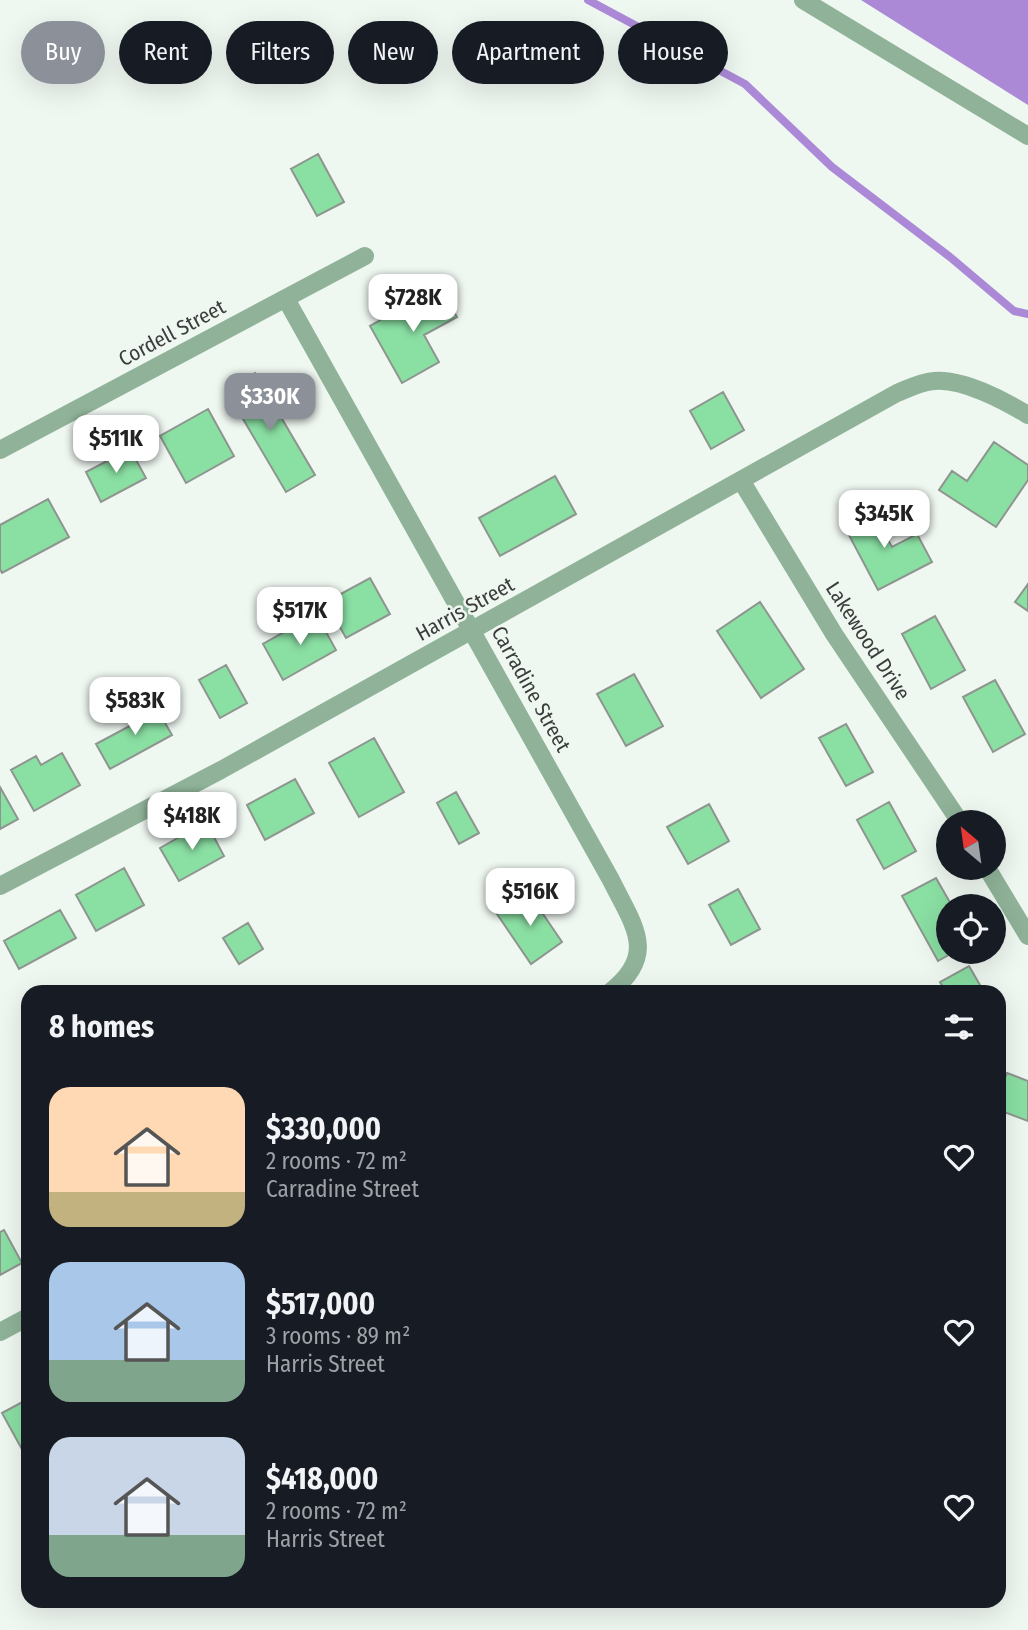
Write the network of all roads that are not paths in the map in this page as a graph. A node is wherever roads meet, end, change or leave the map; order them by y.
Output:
1 (803, 0) edge
2 (1028, 136) edge
3 (365, 256) dead end
4 (286, 299) junction
5 (1028, 415) edge
6 (0, 450) edge
7 (742, 482) junction
8 (473, 631) junction
9 (952, 810) edge
10 (994, 880) edge
11 (0, 886) edge
12 (1028, 936) edge
13 (618, 985) edge
14 (21, 1321) edge
15 (0, 1332) edge

1 - 2 street
3 - 4 street, Cordell Street
4 - 6 street, Cordell Street
4 - 8 street, Carradine Street
5 - 7 street, Harris Street
7 - 8 street, Harris Street
7 - 9 street, Lakewood Drive
8 - 11 street, Harris Street
8 - 13 street, Carradine Street
10 - 12 street
14 - 15 street

